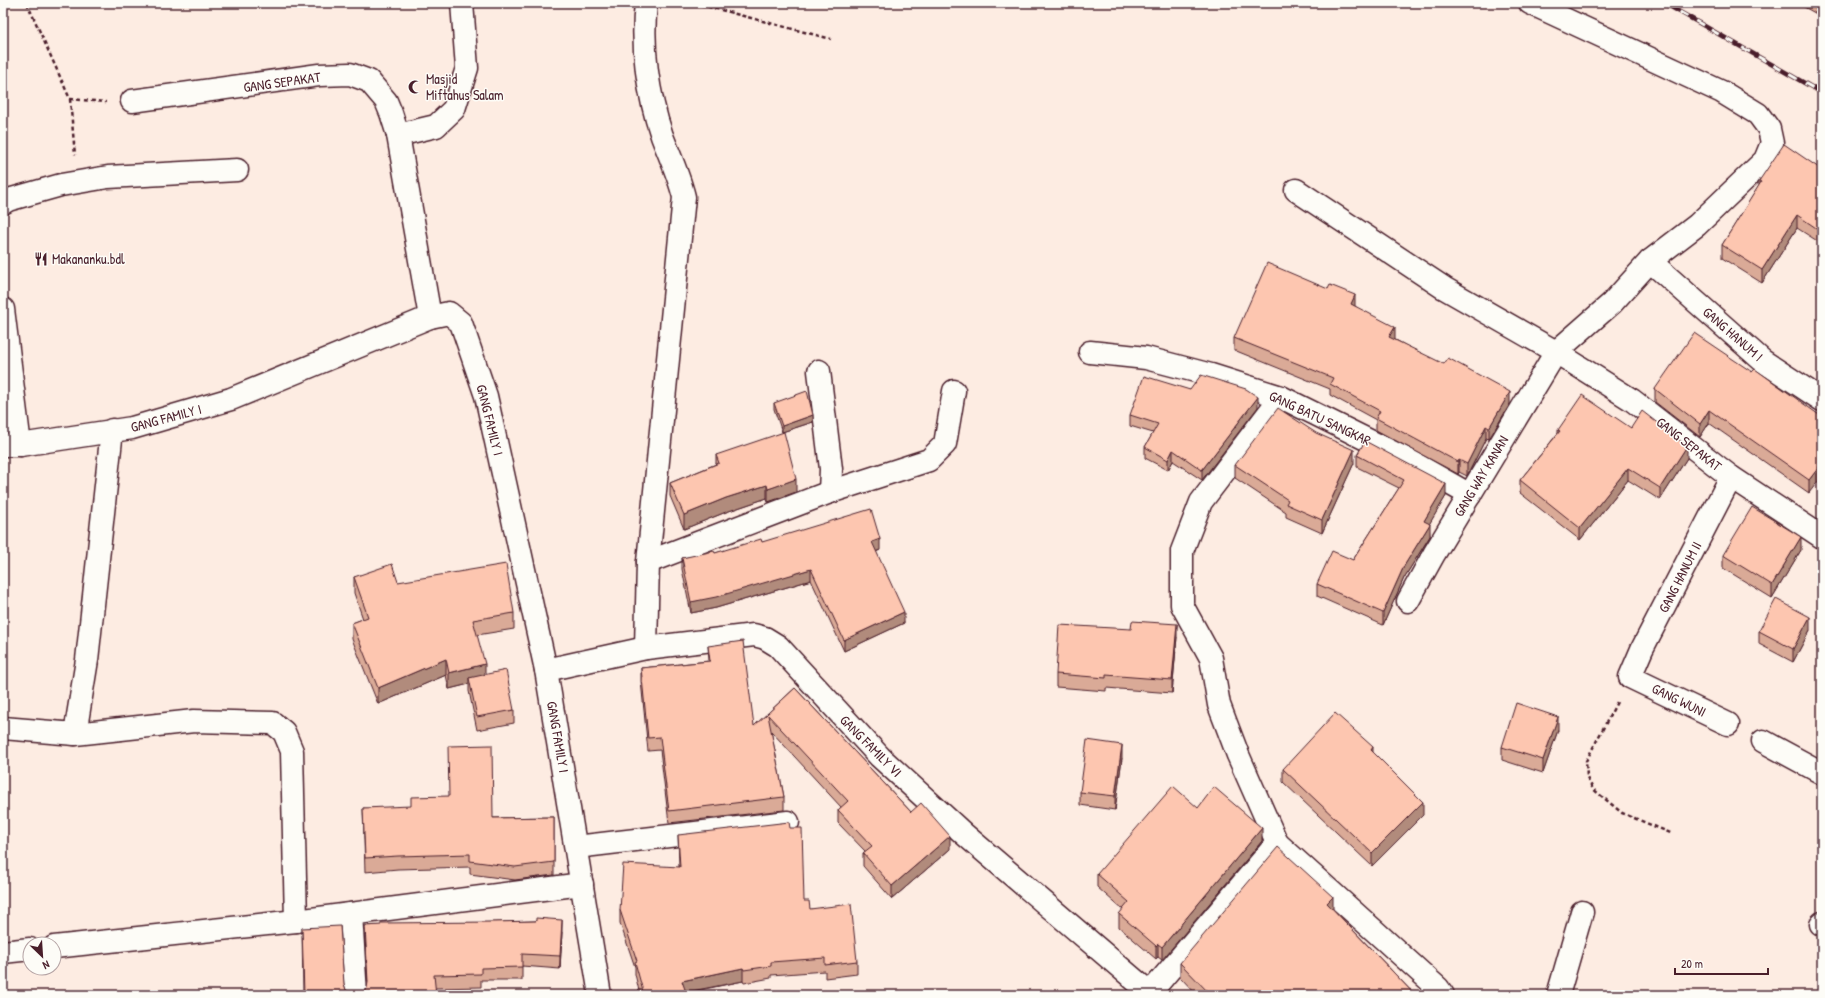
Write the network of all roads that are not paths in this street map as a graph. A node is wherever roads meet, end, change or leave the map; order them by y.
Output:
1 (462, 3) edge
2 (646, 3) edge
3 (1530, 3) edge
4 (132, 101) road end
5 (398, 135) junction
6 (237, 170) dead end
7 (1296, 190) dead end
8 (3, 203) edge
9 (1650, 261) junction
10 (3, 309) edge
11 (430, 318) junction
12 (1090, 352) dead end
13 (1556, 352) junction
14 (818, 370) dead end
15 (954, 391) dead end
16 (1281, 397) junction
17 (1822, 400) edge
18 (112, 430) junction
19 (11, 445) edge
20 (1731, 477) junction
21 (830, 492) junction
22 (1470, 495) junction
23 (1822, 537) edge
24 (648, 562) junction
25 (1408, 601) dead end
26 (646, 648) junction
27 (546, 670) junction
28 (1630, 677) joint
29 (1728, 724) dead end
30 (3, 728) edge
31 (75, 734) junction
32 (1763, 741) dead end
33 (1822, 773) edge
34 (788, 822) edge
35 (1277, 843) junction
36 (576, 847) junction
37 (582, 884) junction
38 (1582, 912) dead end
39 (351, 914) junction
40 (296, 921) junction
41 (62, 945) edge
42 (22, 950) edge
43 (3, 952) edge
44 (1150, 994) edge
45 (356, 995) edge
46 (600, 995) edge
47 (1443, 995) edge
48 (1558, 995) edge

1 - 5 street
2 - 24 street
3 - 9 street, GANG WAY KANAN
4 - 5 street, GANG SEPAKAT
5 - 11 street, GANG SEPAKAT
6 - 8 street
7 - 13 street
9 - 13 street, GANG WAY KANAN
9 - 17 street, GANG HANUM I
10 - 19 street
11 - 18 street, GANG FAMILY I
11 - 27 street, GANG FAMILY I
12 - 16 street, GANG BATU SANGKAR
13 - 20 street, GANG SEPAKAT
13 - 22 street, GANG WAY KANAN
14 - 21 street
15 - 21 street
16 - 22 street, GANG BATU SANGKAR
16 - 35 street
18 - 19 street, GANG FAMILY I
18 - 31 street
20 - 23 street, GANG SEPAKAT
20 - 28 street, GANG HANUM II
21 - 24 street
22 - 25 street, GANG WAY KANAN
24 - 26 street
26 - 27 street, GANG FAMILY VI
26 - 44 street, GANG FAMILY VI
27 - 36 street, GANG FAMILY I
28 - 29 street, GANG WUNI
30 - 31 street
31 - 40 street
32 - 33 street
34 - 36 street
35 - 44 street
35 - 47 street
36 - 37 street, GANG FAMILY I
37 - 39 street
37 - 46 street, GANG FAMILY I
38 - 48 street
39 - 40 street
39 - 45 street
40 - 41 street
42 - 43 street

